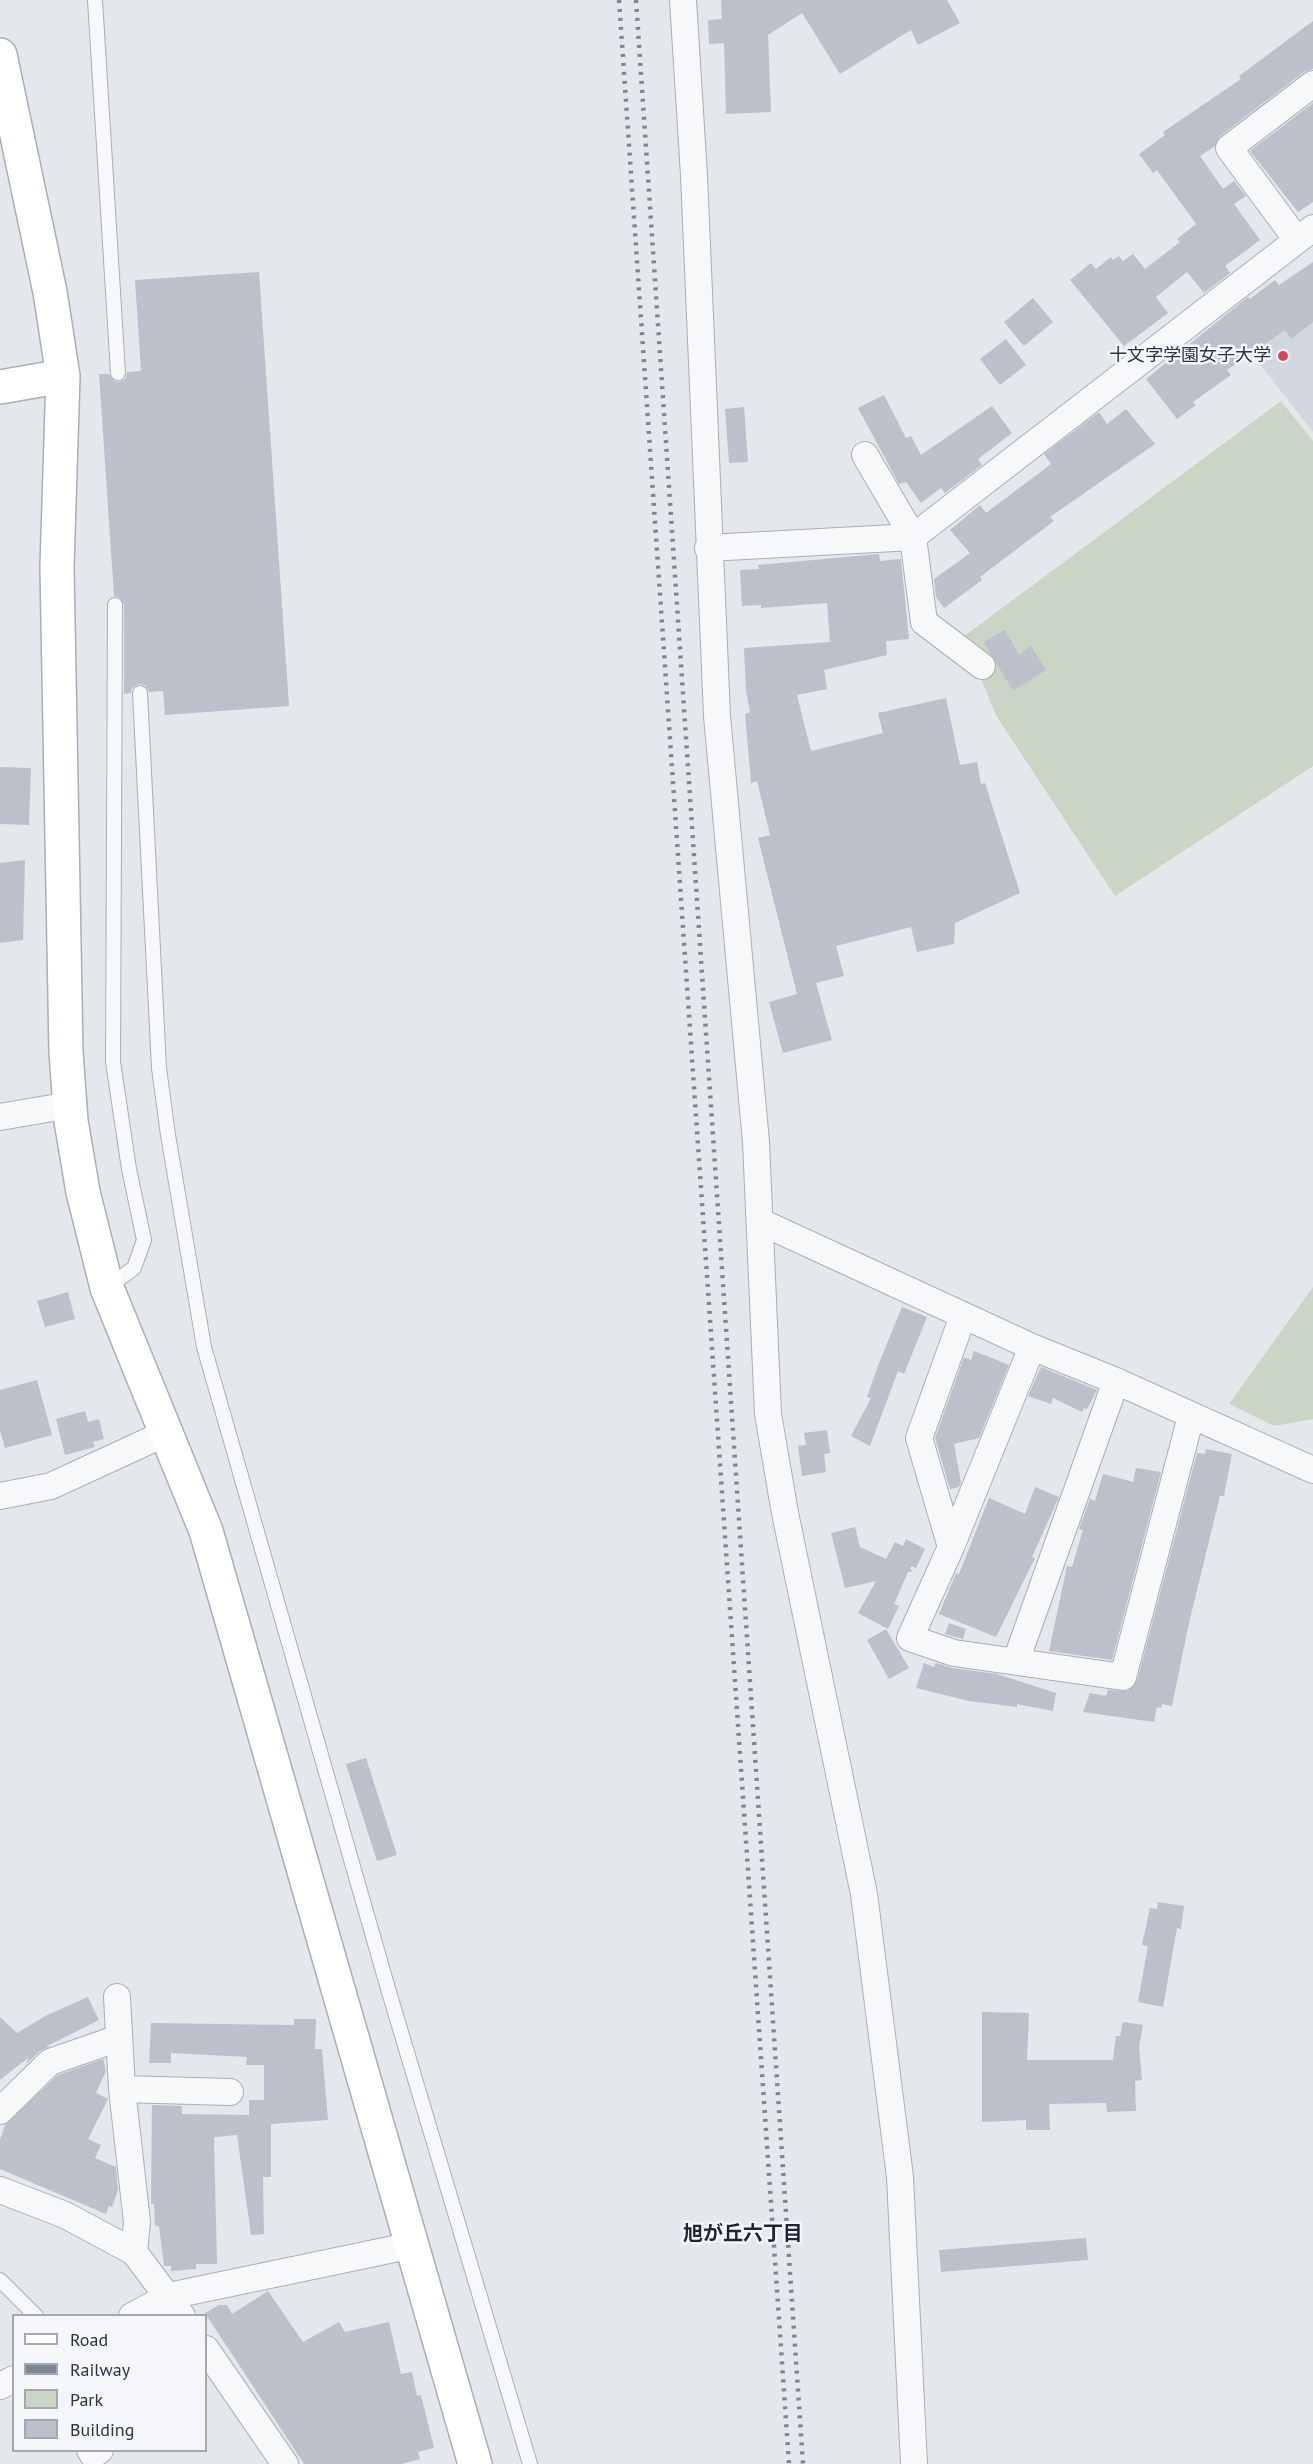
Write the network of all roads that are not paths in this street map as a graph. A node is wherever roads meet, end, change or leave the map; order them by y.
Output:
1 (95, 0) edge
2 (683, 0) edge
3 (0, 55) edge
4 (1313, 84) edge
5 (1305, 234) edge
6 (118, 373) dead end
7 (63, 376) junction
8 (0, 387) edge
9 (865, 455) dead end
10 (913, 537) junction
11 (708, 548) junction
12 (115, 605) dead end
13 (982, 666) dead end
14 (140, 693) dead end
15 (70, 1105) junction
16 (0, 1117) edge
17 (761, 1222) junction
18 (107, 1288) junction
19 (963, 1316) junction
20 (1032, 1347) junction
21 (1116, 1381) junction
22 (1191, 1416) junction
23 (166, 1433) junction
24 (1313, 1470) edge
25 (0, 1496) edge
26 (951, 1547) junction
27 (1016, 1661) junction
28 (117, 1996) dead end
29 (119, 2038) junction
30 (122, 2089) junction
31 (229, 2090) dead end
32 (0, 2111) edge
33 (0, 2190) edge
34 (413, 2245) junction
35 (134, 2252) junction
36 (0, 2280) edge
37 (175, 2306) edge
38 (34, 2314) edge
39 (141, 2314) edge
40 (207, 2350) edge
41 (285, 2464) edge
42 (475, 2464) edge
43 (530, 2464) edge
44 (914, 2464) edge

1 - 6 lane
2 - 11 street
3 - 7 street
4 - 5 street
5 - 10 street
7 - 8 street
7 - 15 street
9 - 10 street
10 - 11 street
10 - 13 street
11 - 17 street
12 - 18 lane
14 - 43 lane
15 - 16 street
15 - 18 street
17 - 19 street
17 - 44 street
18 - 23 street
19 - 20 street
19 - 26 street
20 - 21 street
20 - 26 street
21 - 22 street
21 - 27 street
22 - 24 street
22 - 27 street
23 - 25 street
23 - 34 street
26 - 27 street
28 - 29 street
29 - 30 street
29 - 32 street
30 - 31 street
30 - 35 street
33 - 35 street
34 - 37 street
34 - 42 street
35 - 37 street
36 - 38 lane
37 - 39 street
40 - 41 street

